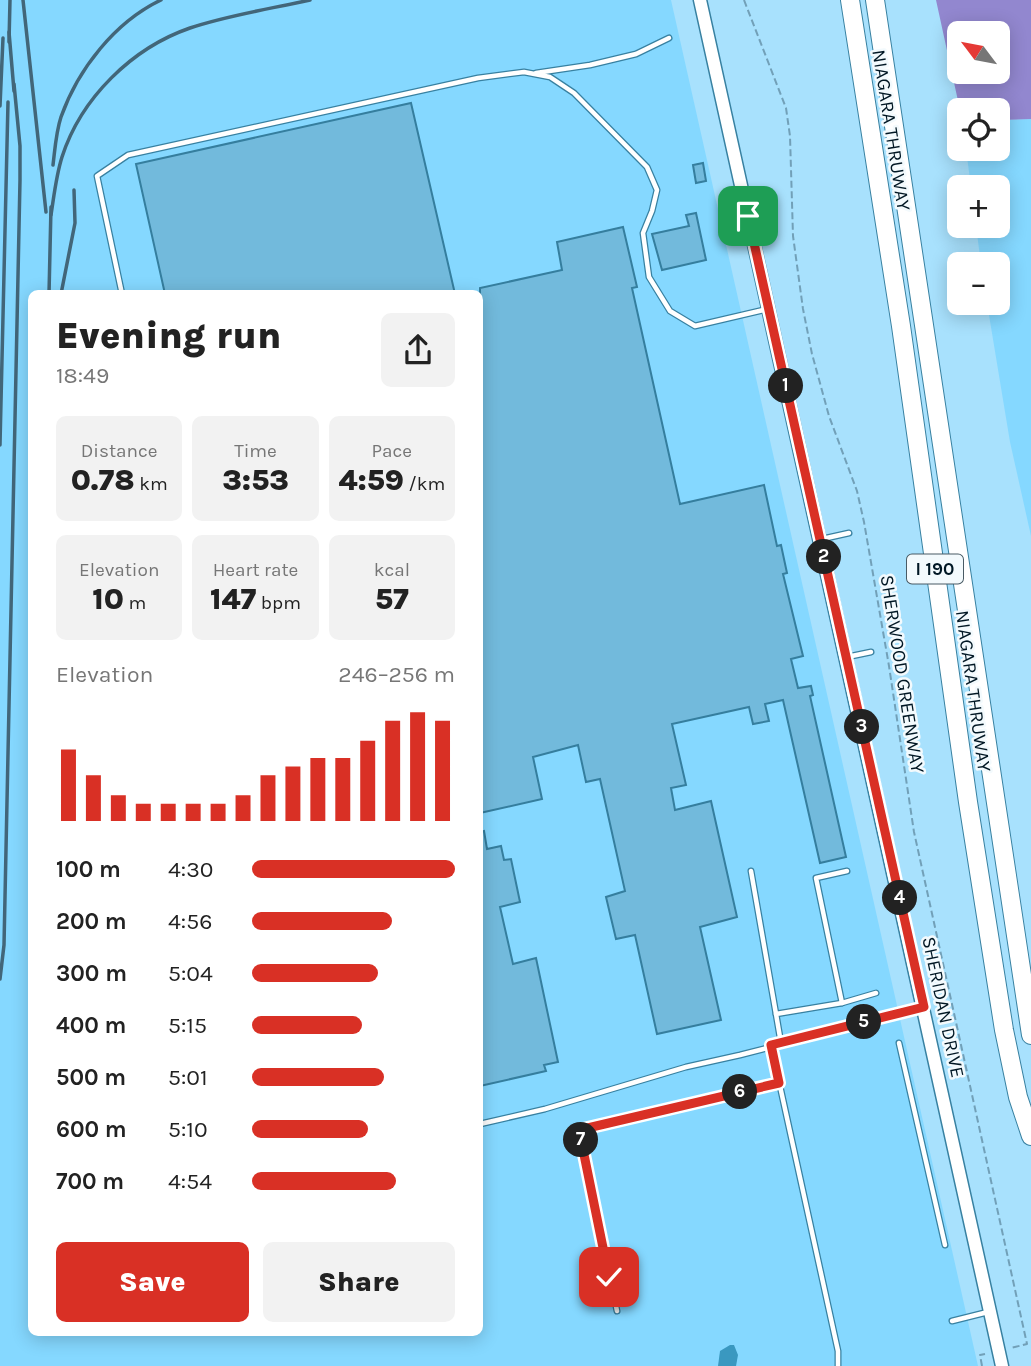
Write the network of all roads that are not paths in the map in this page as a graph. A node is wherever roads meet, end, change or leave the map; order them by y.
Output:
1 (699, 0) edge
2 (850, 0) edge
3 (875, 0) edge
4 (670, 38) dead end
5 (532, 73) junction
6 (121, 290) edge
7 (768, 309) junction
8 (849, 533) dead end
9 (820, 539) junction
10 (871, 652) dead end
11 (846, 657) junction
12 (751, 871) dead end
13 (847, 871) dead end
14 (876, 993) dead end
15 (842, 1003) junction
16 (924, 1007) junction
17 (776, 1014) junction
18 (1031, 1035) edge
19 (781, 1043) junction
20 (899, 1043) dead end
21 (771, 1045) junction
22 (779, 1083) junction
23 (483, 1123) edge
24 (1031, 1136) edge
25 (944, 1245) dead end
26 (617, 1311) dead end
27 (991, 1312) junction
28 (952, 1321) dead end
29 (838, 1366) edge
30 (1002, 1366) edge

1 - 7 main road, SHERIDAN DRIVE
2 - 24 highway, NIAGARA THRUWAY / I 190
3 - 18 highway, NIAGARA THRUWAY / I 190
4 - 5 lane
5 - 6 lane
5 - 7 lane
7 - 9 main road, SHERIDAN DRIVE
8 - 9 lane
9 - 11 main road, SHERIDAN DRIVE
10 - 11 lane
11 - 16 main road, SHERIDAN DRIVE
12 - 17 lane
13 - 15 lane
14 - 15 lane
15 - 17 lane
16 - 19 lane
16 - 27 main road, SHERIDAN DRIVE
17 - 19 lane
19 - 21 lane
20 - 25 lane
21 - 22 lane
21 - 23 lane
22 - 26 lane
22 - 29 lane
27 - 28 lane
27 - 30 main road, SHERIDAN DRIVE

